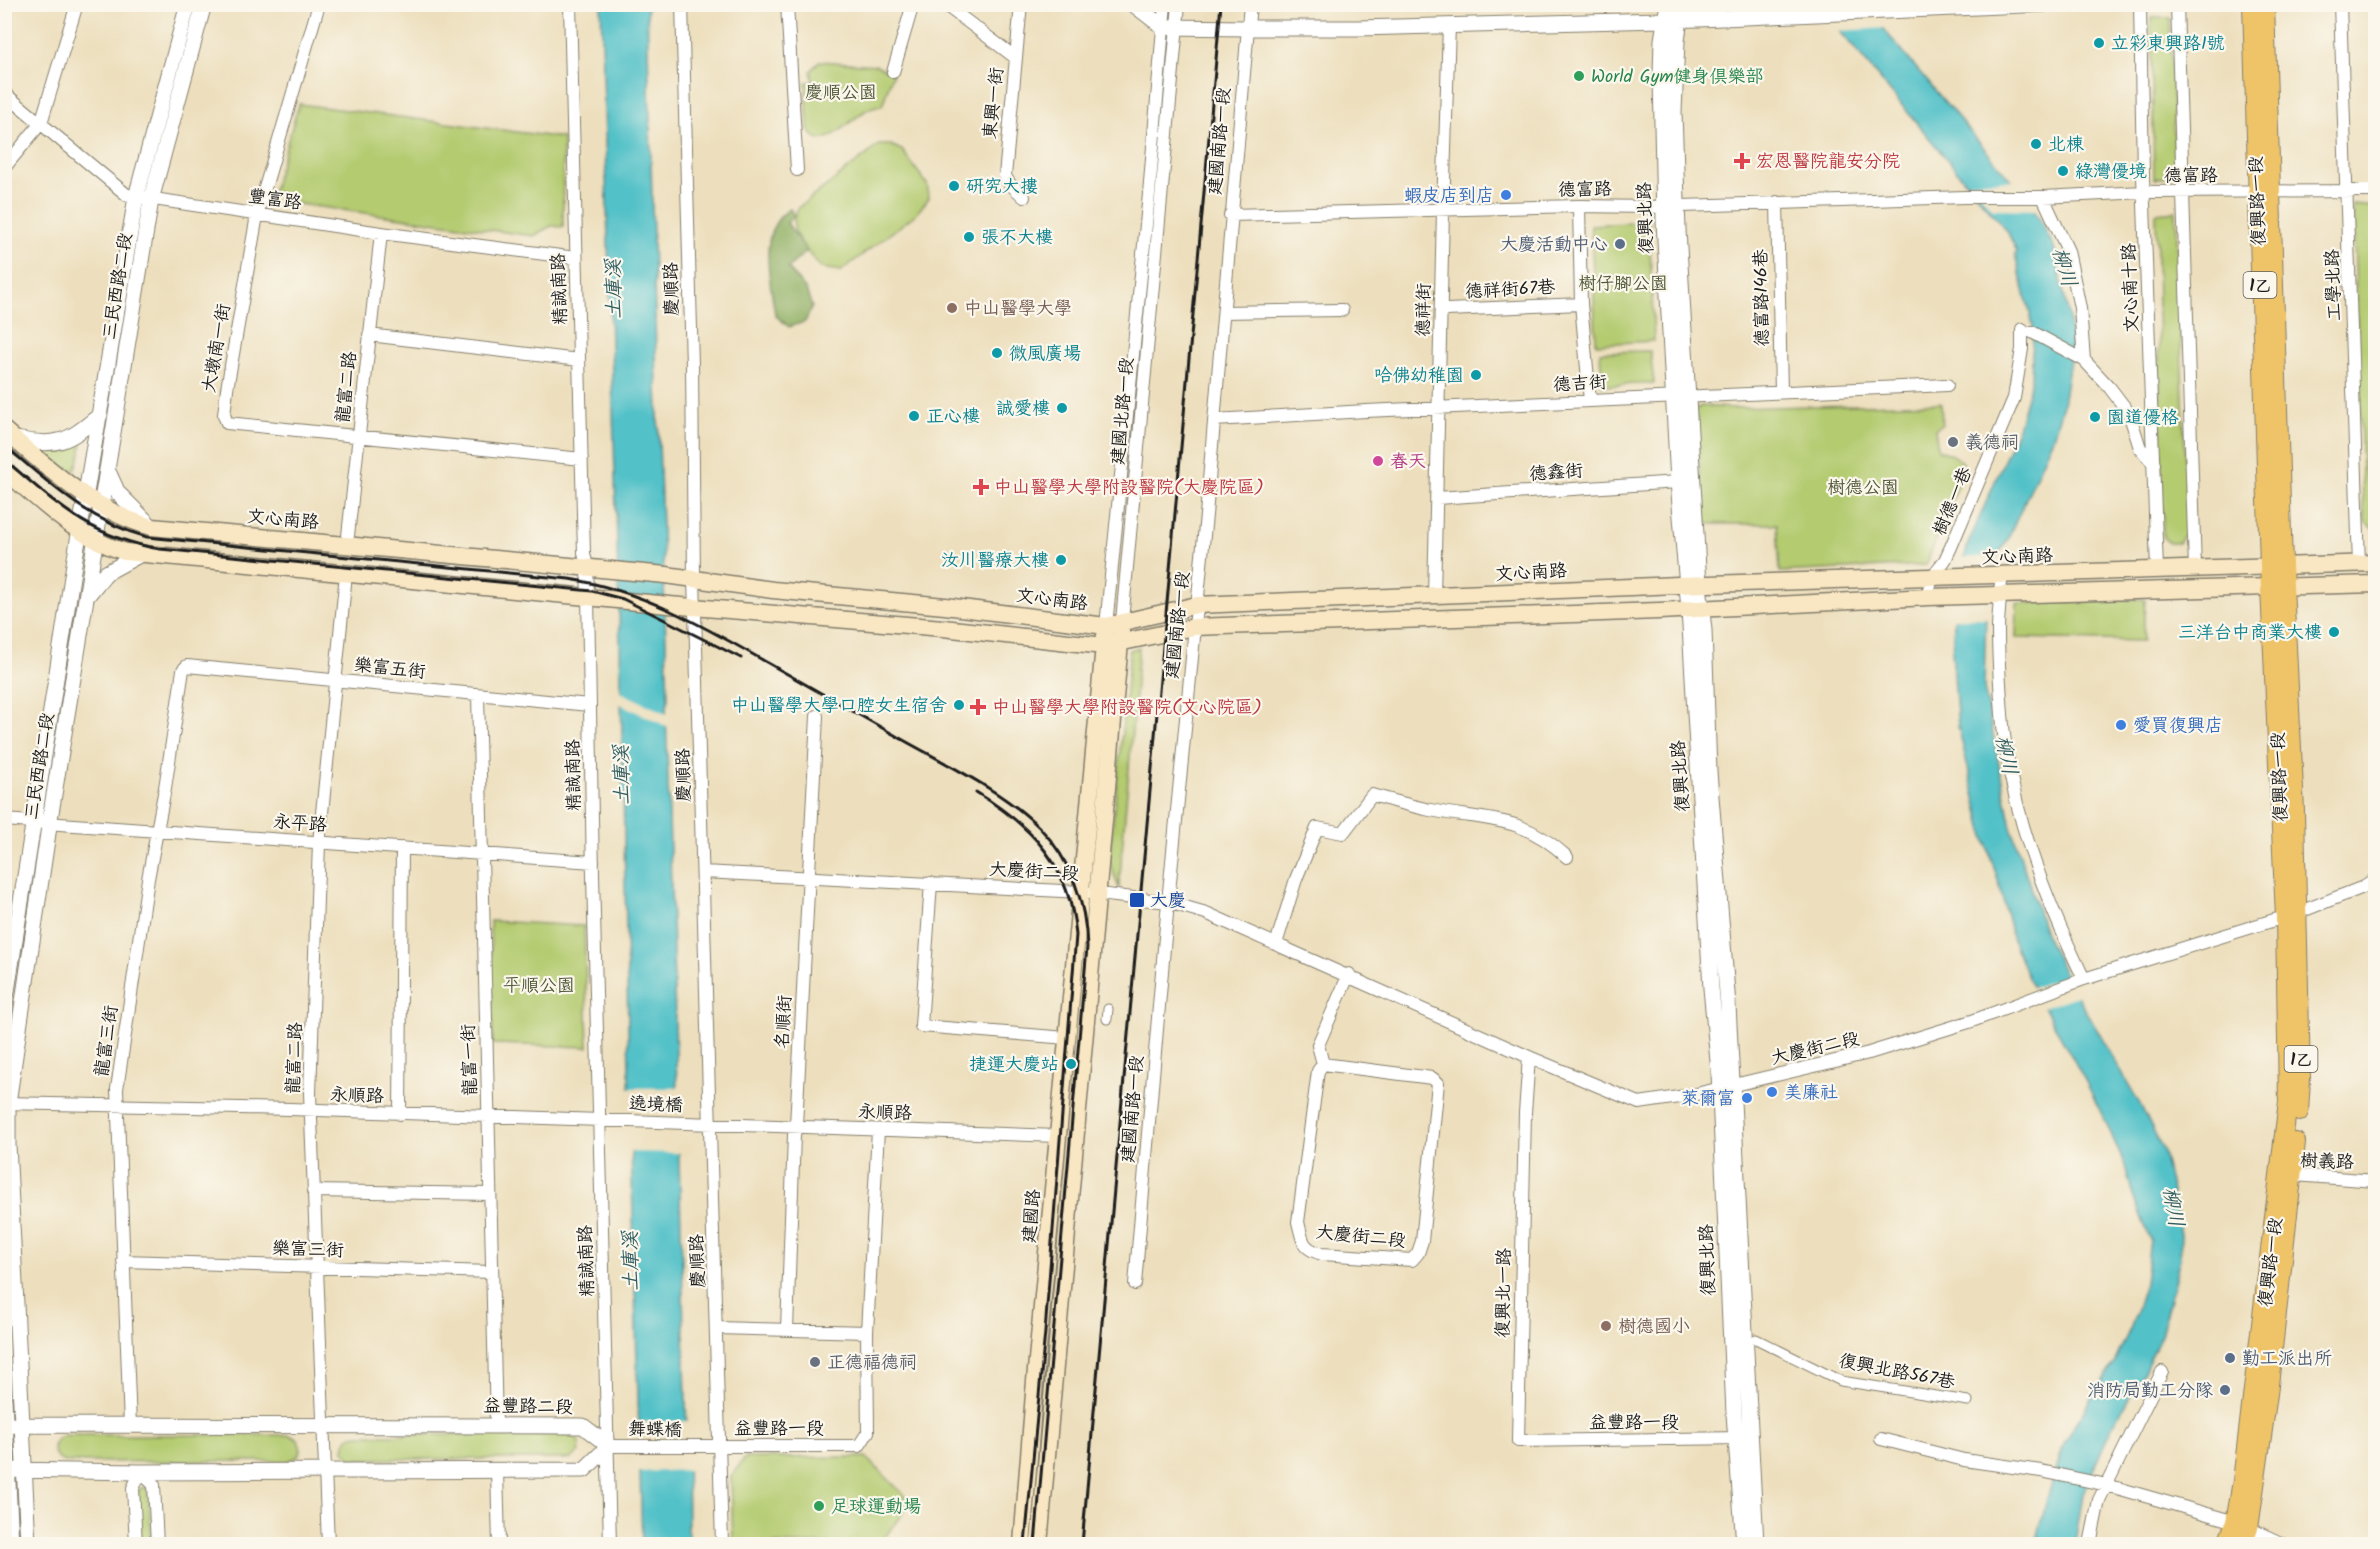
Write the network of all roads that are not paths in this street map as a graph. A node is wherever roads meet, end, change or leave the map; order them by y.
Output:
1 (77, 4) edge
2 (188, 4) edge
3 (204, 4) edge
4 (319, 4) edge
5 (570, 4) edge
6 (682, 4) edge
7 (787, 4) edge
8 (913, 4) edge
9 (944, 4) edge
10 (1021, 4) edge
11 (1133, 4) edge
12 (1165, 4) edge
13 (1179, 4) edge
14 (1250, 4) edge
15 (2045, 4) edge
16 (2140, 4) edge
17 (2177, 4) edge
18 (2252, 4) edge
19 (2265, 4) edge
20 (2340, 4) edge
21 (1674, 12) edge
22 (1449, 25) junction
23 (1170, 27) junction
24 (1248, 28) junction
25 (1016, 58) junction
26 (893, 72) dead end
27 (4, 93) edge
28 (41, 123) junction
29 (4, 168) edge
30 (797, 170) dead end
31 (2348, 191) junction
32 (2376, 191) edge
33 (2144, 192) junction
34 (2264, 192) junction
35 (2184, 193) junction
36 (1024, 197) dead end
37 (2043, 197) junction
38 (144, 199) junction
39 (1777, 202) junction
40 (1670, 206) junction
41 (1579, 207) junction
42 (1443, 211) junction
43 (1230, 214) junction
44 (257, 215) junction
45 (381, 232) junction
46 (576, 258) junction
47 (1581, 304) junction
48 (1342, 310) dead end
49 (1224, 312) junction
50 (1442, 313) junction
51 (369, 335) junction
52 (2080, 358) junction
53 (579, 360) junction
54 (1947, 385) dead end
55 (1781, 392) junction
56 (1681, 396) junction
57 (1590, 401) junction
58 (1438, 407) junction
59 (100, 415) junction
60 (1214, 420) junction
61 (10, 435) edge
62 (359, 436) junction
63 (582, 459) junction
64 (2154, 464) junction
65 (107, 469) junction
66 (4, 470) edge
67 (1678, 482) junction
68 (1437, 498) junction
69 (93, 502) junction
70 (152, 527) junction
71 (79, 532) junction
72 (94, 541) junction
73 (348, 545) junction
74 (141, 554) junction
75 (2367, 564) edge
76 (2276, 566) junction
77 (587, 567) junction
78 (2195, 568) junction
79 (2157, 570) junction
80 (346, 574) junction
81 (1997, 576) junction
82 (694, 578) junction
83 (1931, 579) junction
84 (2376, 584) edge
85 (1693, 585) junction
86 (2277, 587) junction
87 (1434, 596) junction
88 (1996, 596) junction
89 (588, 597) junction
90 (1928, 597) junction
91 (85, 599) junction
92 (1197, 604) junction
93 (694, 605) junction
94 (1695, 609) junction
95 (1114, 624) junction
96 (1194, 627) junction
97 (1112, 644) junction
98 (187, 666) joint
99 (335, 681) junction
100 (478, 695) junction
101 (589, 705) junction
102 (817, 716) dead end
103 (4, 820) edge
104 (42, 823) junction
105 (156, 832) junction
106 (319, 843) junction
107 (402, 848) junction
108 (482, 854) junction
109 (1567, 857) dead end
110 (593, 862) junction
111 (703, 872) junction
112 (807, 878) junction
113 (2376, 879) edge
114 (931, 883) junction
115 (1089, 892) junction
116 (1168, 902) junction
117 (2291, 915) junction
118 (1276, 944) junction
119 (1349, 974) junction
120 (2082, 980) junction
121 (4, 1010) edge
122 (1067, 1038) junction
123 (1529, 1057) junction
124 (1323, 1064) junction
125 (1725, 1086) junction
126 (6, 1103) edge
127 (119, 1106) junction
128 (311, 1112) junction
129 (400, 1114) junction
130 (488, 1117) junction
131 (600, 1120) junction
132 (710, 1124) junction
133 (796, 1126) junction
134 (878, 1130) junction
135 (1058, 1136) junction
136 (2287, 1180) junction
137 (2376, 1180) edge
138 (313, 1191) junction
139 (490, 1194) junction
140 (123, 1261) junction
141 (316, 1267) junction
142 (492, 1272) junction
143 (1135, 1284) dead end
144 (717, 1328) junction
145 (787, 1329) junction
146 (867, 1332) junction
147 (1756, 1339) dead end
148 (2162, 1372) dead end
149 (4, 1399) edge
150 (1968, 1401) dead end
151 (22, 1424) junction
152 (5, 1425) edge
153 (496, 1425) junction
154 (130, 1426) junction
155 (322, 1426) junction
156 (1742, 1438) junction
157 (1881, 1438) dead end
158 (1518, 1441) joint
159 (609, 1446) junction
160 (700, 1447) joint
161 (720, 1447) junction
162 (6, 1469) edge
163 (24, 1470) junction
164 (324, 1471) junction
165 (497, 1471) junction
166 (141, 1472) junction
167 (2107, 1485) junction
168 (2242, 1532) edge
169 (11, 1545) edge
170 (28, 1545) edge
171 (136, 1545) edge
172 (157, 1545) edge
173 (328, 1545) edge
174 (499, 1545) edge
175 (610, 1545) edge
176 (722, 1545) edge
177 (1022, 1545) edge
178 (1039, 1545) edge
179 (1744, 1545) edge
180 (1756, 1545) edge
181 (2090, 1545) edge
182 (2227, 1545) edge
183 (2283, 1545) edge

1 - 28 street
2 - 38 street, 三民西路二段
3 - 38 street, 三民西路二段
4 - 44 street, 大墩南一街
5 - 46 street, 精誠南路
6 - 82 street, 慶順路
7 - 30 street
8 - 26 street
9 - 25 street
10 - 25 street, 東興一街
11 - 23 street
12 - 23 street, 建國北路一段
13 - 23 street, 建國北路一段
14 - 24 street, 建國南路一段
15 - 21 street
16 - 33 street, 文心南十路
17 - 35 street
18 - 34 main road, 復興路一段 / 1乙
19 - 34 main road, 復興路一段 / 1乙
20 - 31 street, 工學北路
21 - 22 street
21 - 40 street, 復興北路
22 - 24 street
22 - 42 street, 德祥街
23 - 24 street
23 - 95 street, 建國北路一段
24 - 43 street, 建國南路一段
25 - 36 street, 東興一街
27 - 28 street, 豐富路
28 - 29 street
28 - 38 street, 豐富路
31 - 32 street, 德富路
31 - 34 street, 德富路
31 - 75 street, 工學北路
33 - 35 street, 德富路
33 - 37 street, 德富路
33 - 64 street, 文心南十路
34 - 35 street, 德富路
34 - 76 main road, 復興路一段 / 1乙
35 - 78 street
37 - 39 street, 德富路
37 - 52 street
38 - 44 street, 豐富路
38 - 59 street, 三民西路二段
38 - 65 street, 三民西路二段
39 - 40 street, 德富路
39 - 55 street, 德富路146巷
40 - 41 street, 德富路
40 - 56 street, 復興北路
41 - 42 street, 德富路
41 - 47 street
42 - 43 street, 德富路
42 - 50 street, 德祥街
43 - 49 street, 建國南路一段
44 - 45 street, 豐富路
44 - 62 street, 大墩南一街
45 - 46 street, 豐富路
45 - 51 street, 龍富二路
46 - 53 street, 精誠南路
47 - 50 street, 德祥街67巷
47 - 57 street
48 - 49 street
49 - 60 street, 建國南路一段
50 - 58 street, 德祥街
51 - 53 street
51 - 62 street, 龍富二路
52 - 64 street
52 - 83 street, 樹德一巷
53 - 63 street, 精誠南路
54 - 55 street, 德吉街
55 - 56 street, 德吉街
56 - 57 street, 德吉街
56 - 67 street, 復興北路
56 - 85 street, 復興北路
57 - 58 street, 德吉街
58 - 60 street, 德吉街
58 - 68 street, 德祥街
59 - 61 street
59 - 69 street, 三民西路二段
60 - 92 street, 建國南路一段
61 - 69 main road, 文心南路
62 - 63 street, 大墩南一街
62 - 73 street, 龍富二路
63 - 77 street, 精誠南路
64 - 79 street, 文心南十路
65 - 69 street, 三民西路二段
65 - 70 street
66 - 71 main road
67 - 68 street, 德鑫街
67 - 85 street, 復興北路
68 - 87 street, 德祥街
69 - 70 main road, 文心南路
69 - 71 street, 三民西路二段
69 - 72 street, 三民西路二段
70 - 73 main road, 文心南路
71 - 72 main road
71 - 104 street, 三民西路二段
72 - 74 main road
72 - 91 street, 三民西路二段
73 - 77 main road, 文心南路
74 - 80 main road
74 - 91 street
75 - 76 main road, 文心南路
76 - 78 main road, 文心南路
76 - 86 main road, 復興路一段 / 1乙
77 - 82 main road, 文心南路
77 - 89 street, 精誠南路
78 - 79 main road, 文心南路
79 - 81 main road, 文心南路
80 - 89 main road
80 - 99 street, 龍富二路
81 - 83 main road, 文心南路
81 - 88 street
82 - 93 street, 慶順路
82 - 95 main road, 文心南路
83 - 85 main road, 文心南路
83 - 90 street
84 - 86 main road
85 - 87 main road, 文心南路
85 - 94 street, 復興北路
86 - 88 main road
86 - 117 main road, 復興路一段 / 1乙
87 - 92 main road, 文心南路
88 - 90 main road
88 - 120 street
89 - 93 main road
89 - 101 street, 精誠南路
90 - 94 main road
91 - 104 street, 三民西路二段
92 - 95 main road, 文心南路
92 - 96 street, 建國南路一段
93 - 97 main road
93 - 111 street, 慶順路
94 - 96 main road
94 - 125 street, 復興北路
95 - 97 main road, 建國北路一段
96 - 97 main road
96 - 116 street, 建國南路一段
97 - 115 main road, 建國北路一段
98 - 99 street, 樂富五街
98 - 105 street, 龍富三街
99 - 100 street, 樂富五街
99 - 106 street, 龍富二路
100 - 101 street, 樂富五街
100 - 108 street, 龍富一街
101 - 110 street, 精誠南路
102 - 112 street, 名順街
103 - 104 street, 永平路
104 - 105 street, 永平路
104 - 121 street, 三民西路二段
104 - 126 street, 三民西路二段
105 - 106 street, 永平路
105 - 127 street, 龍富三街
106 - 107 street, 永平路
106 - 128 street, 龍富二路
107 - 108 street, 永平路
107 - 129 street
108 - 110 street, 永平路
108 - 130 street, 龍富一街
109 - 118 street
110 - 131 street, 精誠南路
111 - 112 street, 大慶街二段
111 - 132 street, 慶順路
112 - 114 street, 大慶街二段
112 - 133 street, 名順街
113 - 117 street, 大慶街二段
114 - 115 street, 大慶街二段
114 - 122 street
115 - 116 street, 大慶街二段
115 - 122 main road, 建國路
115 - 178 main road, 建國路
116 - 118 street, 大慶街二段
116 - 143 street, 建國南路一段
117 - 120 street, 大慶街二段
117 - 136 main road, 復興路一段 / 1乙
118 - 119 street, 大慶街二段
119 - 123 street, 大慶街二段
119 - 124 street, 大慶街二段
120 - 125 street, 大慶街二段
122 - 135 main road, 建國路
123 - 125 street, 大慶街二段
123 - 158 street, 復興北一路
124 - 124 street, 大慶街二段
125 - 156 street, 復興北路
126 - 127 street, 永順路
126 - 151 street, 三民西路二段
127 - 128 street, 永順路
127 - 140 street, 龍富三街
128 - 129 street, 永順路
128 - 138 street, 龍富二路
129 - 130 street, 永順路
130 - 131 street, 永順路
130 - 139 street, 龍富一街
131 - 132 street, 遶境橋
131 - 159 street, 精誠南路
132 - 133 street, 永順路
132 - 144 street, 慶順路
133 - 134 street, 永順路
133 - 145 street, 名順街
134 - 135 street, 永順路
134 - 146 street
135 - 177 main road, 建國路
136 - 137 street, 樹義路
136 - 168 main road, 復興路一段 / 1乙
138 - 139 street
138 - 141 street, 龍富二路
139 - 142 street, 龍富一街
140 - 141 street, 樂富三街
140 - 154 street, 龍富三街
141 - 142 street, 樂富三街
141 - 155 street, 龍富二路
142 - 153 street, 龍富一街
144 - 145 street
144 - 161 street, 慶順路
145 - 146 street
146 - 161 street, 益豐路一段
147 - 150 street, 復興北路567巷
148 - 167 street
149 - 152 street
151 - 152 street, 益豐路二段
151 - 154 street, 益豐路二段
151 - 163 street, 三民西路二段
152 - 162 street
153 - 155 street, 益豐路二段
153 - 159 street, 益豐路二段
154 - 155 street, 益豐路二段
155 - 164 street, 龍富二路
156 - 158 street, 益豐路一段
156 - 179 street, 復興北路
156 - 180 street, 復興北路
157 - 167 street
159 - 160 street, 舞蝶橋
159 - 165 street
159 - 175 street, 精誠南路
160 - 161 street, 益豐路一段
161 - 176 street, 慶順路
162 - 163 street
162 - 169 street
163 - 166 street
163 - 170 street, 三民西路二段
164 - 165 street
164 - 166 street
164 - 173 street, 龍富二路
165 - 174 street
166 - 171 street
166 - 172 street
167 - 168 street
167 - 181 street
168 - 182 main road, 復興路一段 / 1乙
168 - 183 street

